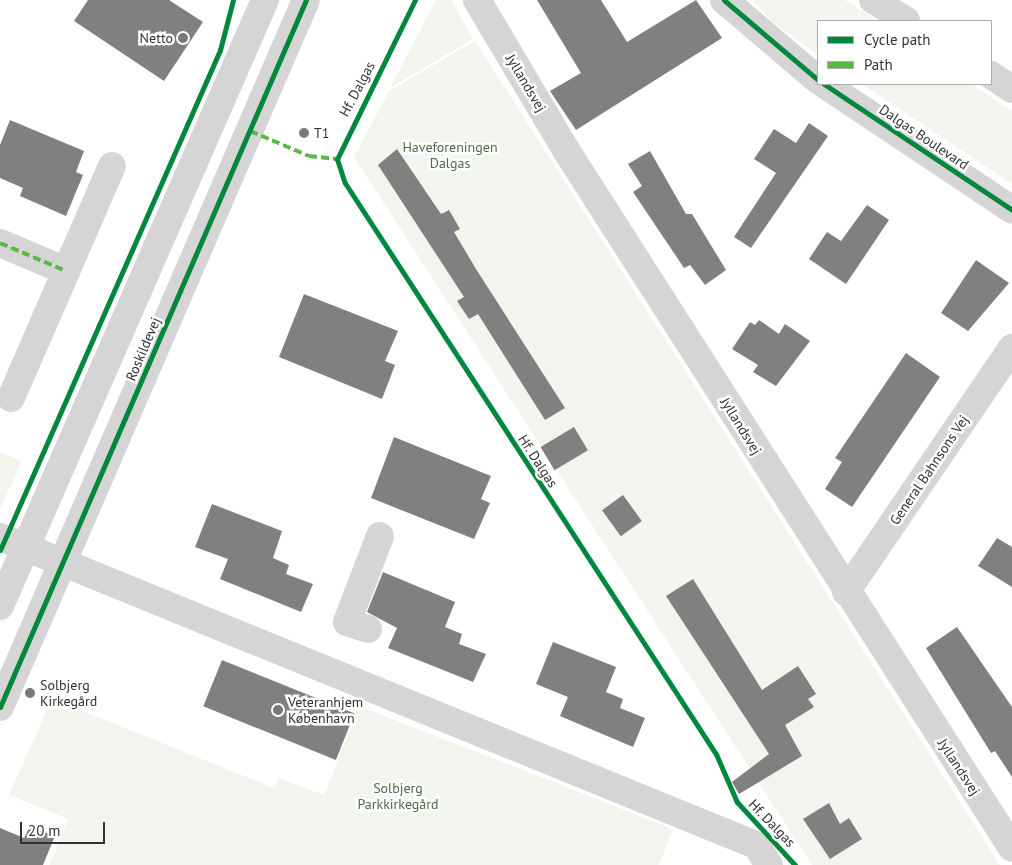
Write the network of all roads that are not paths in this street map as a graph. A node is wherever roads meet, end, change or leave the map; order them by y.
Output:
1 (265, 0) edge
2 (306, 0) edge
3 (477, 0) edge
4 (724, 0) edge
5 (878, 2) edge
6 (905, 20) edge
7 (992, 76) edge
8 (817, 79) edge
9 (825, 85) edge
10 (1012, 88) edge
11 (112, 166) dead end
12 (1012, 210) edge
13 (0, 243) edge
14 (66, 271) junction
15 (1012, 348) edge
16 (11, 398) dead end
17 (380, 536) dead end
18 (0, 537) edge
19 (26, 548) junction
20 (63, 563) junction
21 (846, 592) junction
22 (0, 606) edge
23 (368, 629) dead end
24 (0, 707) edge
25 (1012, 848) edge
26 (769, 865) edge

1 - 19 street, Roskildevej
2 - 20 street, Roskildevej
3 - 21 street, Jyllandsvej
4 - 8 street
5 - 6 street
7 - 10 street
9 - 12 street, Dalgas Boulevard
11 - 14 street
13 - 14 street
14 - 16 street
15 - 21 street, General Bahnsons Vej
17 - 23 street
18 - 19 street
19 - 20 street
19 - 22 street, Roskildevej
20 - 24 street, Roskildevej
20 - 26 street
21 - 25 street, Jyllandsvej

